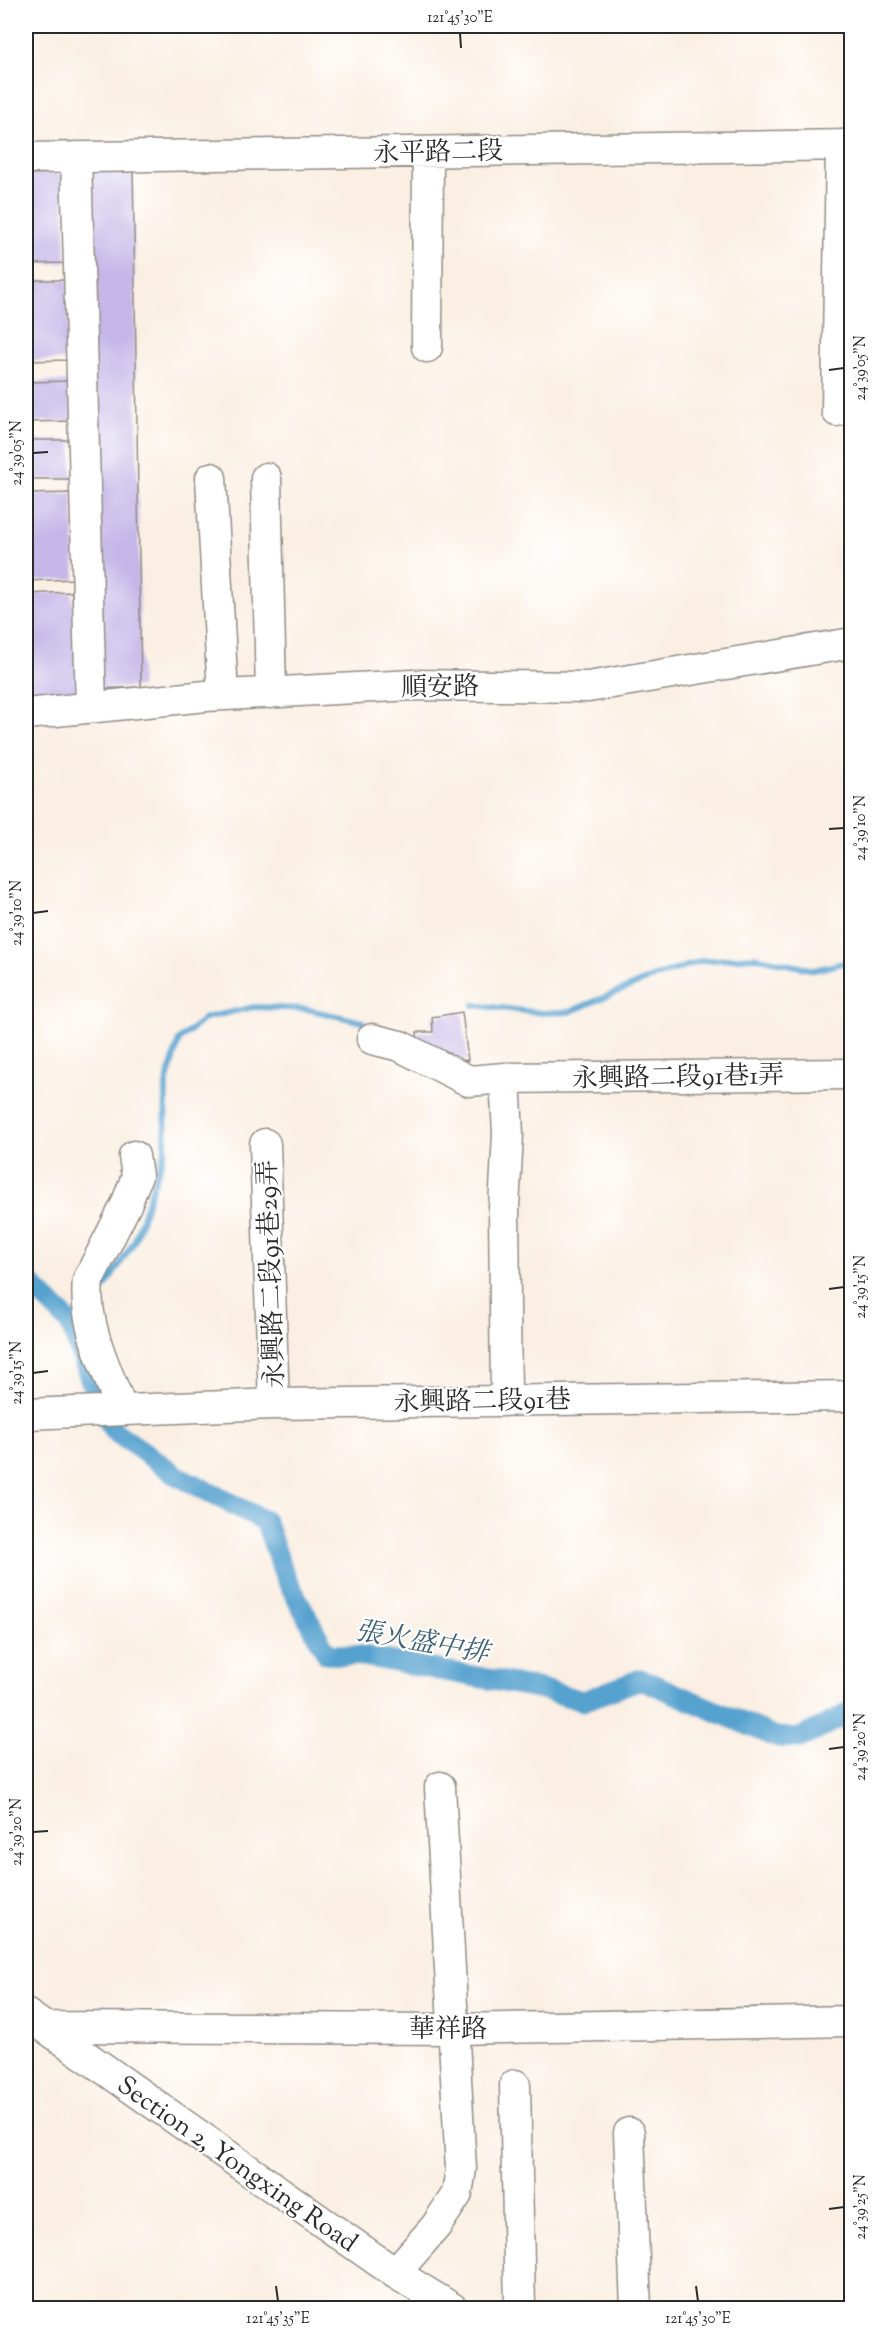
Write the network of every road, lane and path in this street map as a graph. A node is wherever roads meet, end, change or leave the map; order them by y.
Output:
1 (846, 145) edge
2 (428, 152) junction
3 (26, 158) edge
4 (76, 158) junction
5 (427, 347) dead end
6 (837, 411) dead end
7 (212, 478) dead end
8 (266, 478) dead end
9 (852, 644) edge
10 (271, 693) junction
11 (223, 695) junction
12 (91, 707) junction
13 (26, 714) edge
14 (372, 1039) dead end
15 (852, 1074) edge
16 (505, 1078) junction
17 (265, 1143) dead end
18 (134, 1156) dead end
19 (852, 1396) edge
20 (506, 1400) junction
21 (274, 1404) junction
22 (109, 1411) junction
23 (26, 1414) edge
24 (440, 1787) dead end
25 (35, 2021) edge
26 (852, 2021) edge
27 (454, 2029) junction
28 (515, 2085) dead end
29 (629, 2133) dead end
30 (395, 2272) junction
31 (452, 2308) edge
32 (520, 2308) edge
33 (636, 2308) edge

1 - 2 street, 永平路二段
1 - 6 street
2 - 4 street, 永平路二段
2 - 5 street
3 - 4 street, 永平路二段
4 - 12 street
7 - 11 street
8 - 10 street
9 - 10 street, 順安路
10 - 11 street, 順安路
11 - 12 street, 順安路
12 - 13 street, 順安路
14 - 16 street, 永興路二段91巷1弄
15 - 16 street, 永興路二段91巷1弄
16 - 20 street
17 - 21 street, 永興路二段91巷29弄
18 - 22 street
19 - 20 street, 永興路二段91巷
20 - 21 street, 永興路二段91巷
21 - 22 street, 永興路二段91巷
22 - 23 street, 永興路二段91巷
24 - 27 street
25 - 27 street, 華祥路
25 - 30 street, Section 2, Yongxing Road
26 - 27 street, 華祥路
27 - 30 street
28 - 32 street
29 - 33 street
30 - 31 street, Section 2, Yongxing Road

